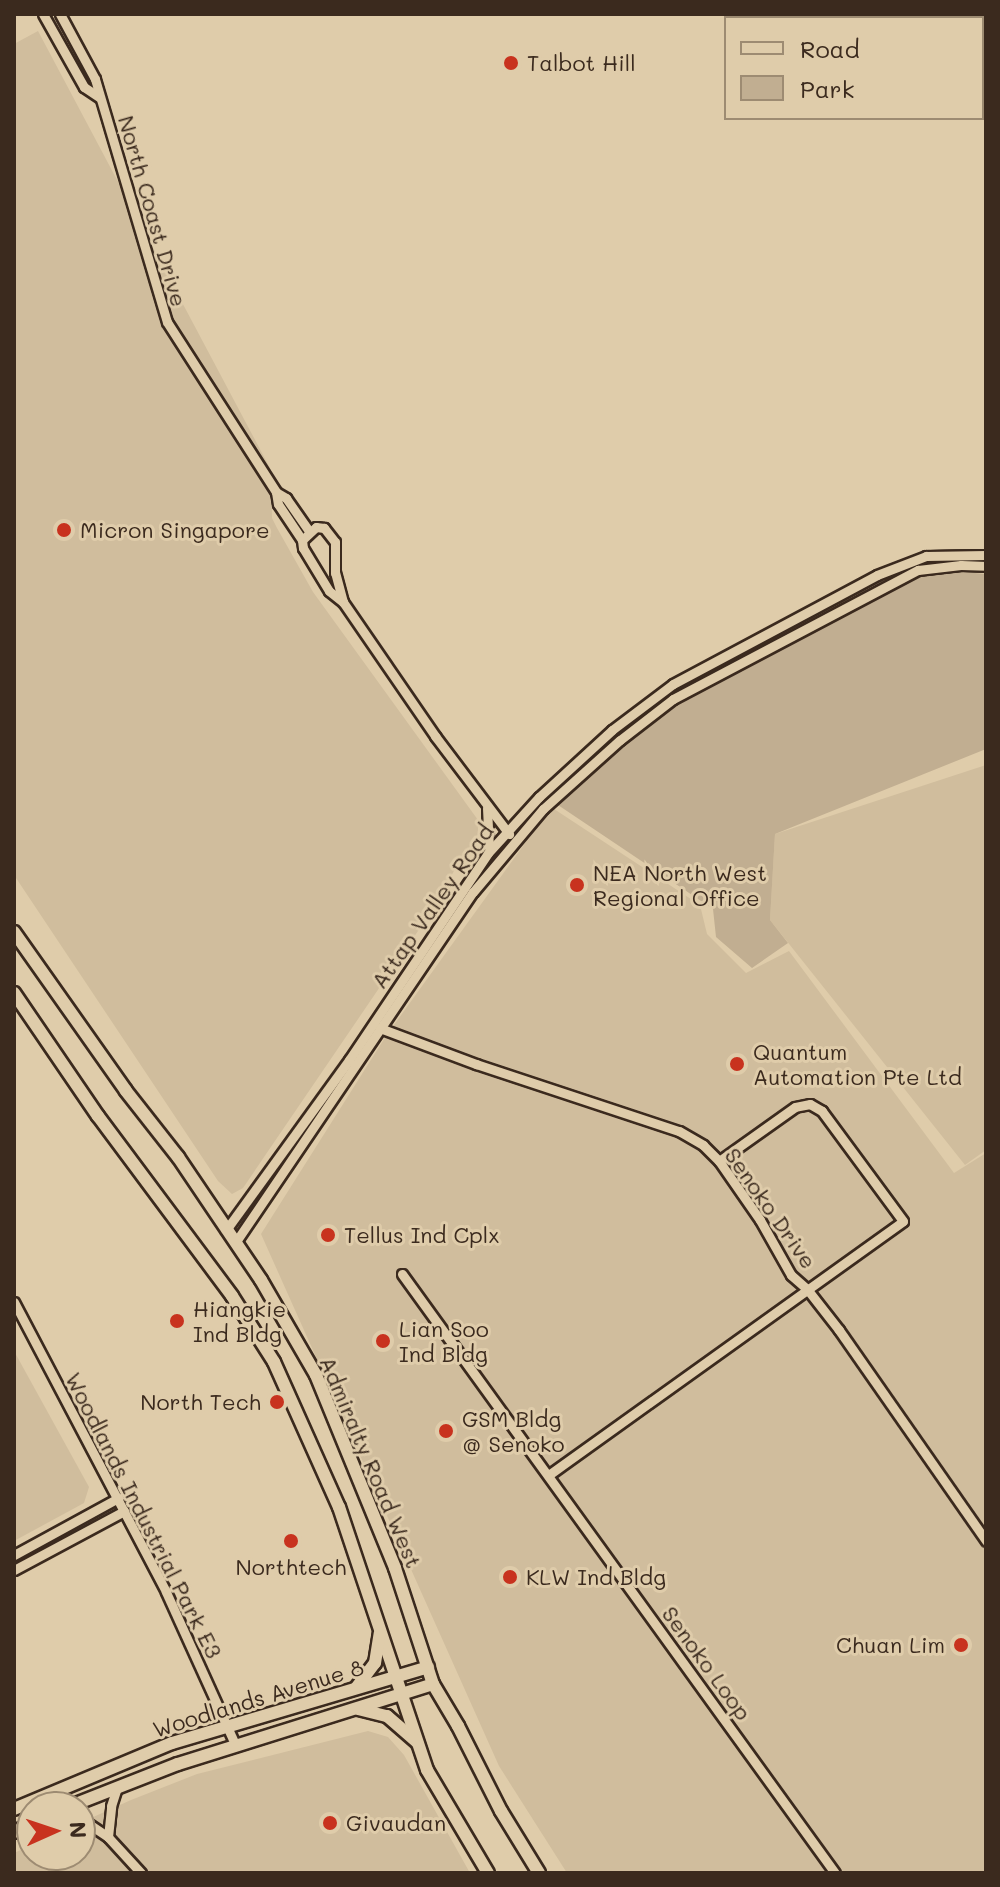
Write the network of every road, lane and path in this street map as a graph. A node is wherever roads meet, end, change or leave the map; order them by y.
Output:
1 (43, 14) edge
2 (60, 14) edge
3 (79, 50) junction
4 (65, 58) junction
5 (99, 97) junction
6 (276, 492) junction
7 (309, 531) junction
8 (302, 540) junction
9 (986, 555) edge
10 (986, 566) edge
11 (343, 602) junction
12 (612, 730) junction
13 (620, 740) junction
14 (486, 804) junction
15 (507, 830) junction
16 (515, 840) junction
17 (488, 853) junction
18 (14, 932) edge
19 (14, 993) edge
20 (377, 1027) junction
21 (719, 1161) junction
22 (226, 1230) junction
23 (235, 1243) junction
24 (402, 1274) dead end
25 (807, 1289) junction
26 (14, 1302) edge
27 (550, 1474) junction
28 (118, 1498) junction
29 (124, 1511) junction
30 (986, 1541) edge
31 (14, 1555) edge
32 (14, 1570) edge
33 (380, 1624) junction
34 (428, 1667) junction
35 (397, 1677) junction
36 (433, 1684) junction
37 (354, 1690) junction
38 (403, 1694) junction
39 (355, 1708) junction
40 (229, 1724) junction
41 (418, 1743) junction
42 (236, 1746) junction
43 (117, 1787) junction
44 (96, 1796) edge
45 (14, 1809) edge
46 (96, 1829) edge
47 (108, 1837) junction
48 (141, 1873) edge
49 (488, 1873) edge
50 (539, 1873) edge
51 (835, 1873) edge

1 - 4 street, North Coast Drive
2 - 3 street, North Coast Drive
3 - 4 street
3 - 5 street, North Coast Drive
4 - 5 street, North Coast Drive
5 - 6 street, North Coast Drive
6 - 7 street, North Coast Drive
6 - 8 street, North Coast Drive
7 - 8 street
7 - 11 street, North Coast Drive
8 - 11 street, North Coast Drive
9 - 12 street, Attap Valley Road
10 - 13 street, Attap Valley Road
11 - 14 street, North Coast Drive
12 - 13 street
12 - 15 street, Attap Valley Road
13 - 16 street, Attap Valley Road
14 - 15 street, North Coast Drive
14 - 17 street, North Coast Drive
15 - 16 street, North Coast Drive
15 - 17 street, Attap Valley Road
16 - 20 street, Attap Valley Road
17 - 20 street, Attap Valley Road
18 - 22 main road, Admiralty Road West
19 - 33 main road, Admiralty Road West
20 - 21 street, Senoko Drive
20 - 22 street, Attap Valley Road
20 - 23 street, Attap Valley Road
21 - 25 street, Senoko Drive
21 - 25 street
22 - 23 main road, Admiralty Road West
23 - 34 main road, Admiralty Road West
24 - 27 street, Senoko Loop
25 - 27 street
25 - 30 street, Senoko Drive
26 - 28 street, Woodlands Industrial Park E3
27 - 51 street, Senoko Loop
28 - 29 street, Woodlands Industrial Park E3
28 - 31 street
29 - 32 street
29 - 40 street, Woodlands Industrial Park E3
33 - 35 main road, Admiralty Road West
33 - 37 main road
34 - 35 main road, Woodlands Avenue 8
34 - 36 main road, Admiralty Road West
35 - 37 main road, Woodlands Avenue 8
35 - 38 main road, Admiralty Road West
36 - 38 main road, Woodlands Avenue 8
36 - 50 main road, Admiralty Road West
37 - 40 main road, Woodlands Avenue 8
38 - 39 main road, Woodlands Avenue 8
38 - 41 main road, Admiralty Road West
39 - 41 main road
39 - 42 main road, Woodlands Avenue 8
40 - 42 street, Woodlands Industrial Park E3
40 - 45 main road, Woodlands Avenue 8
41 - 49 main road, Admiralty Road West
42 - 43 main road, Woodlands Avenue 8
43 - 44 main road, Woodlands Avenue 8
43 - 47 street
46 - 47 street
47 - 48 street

